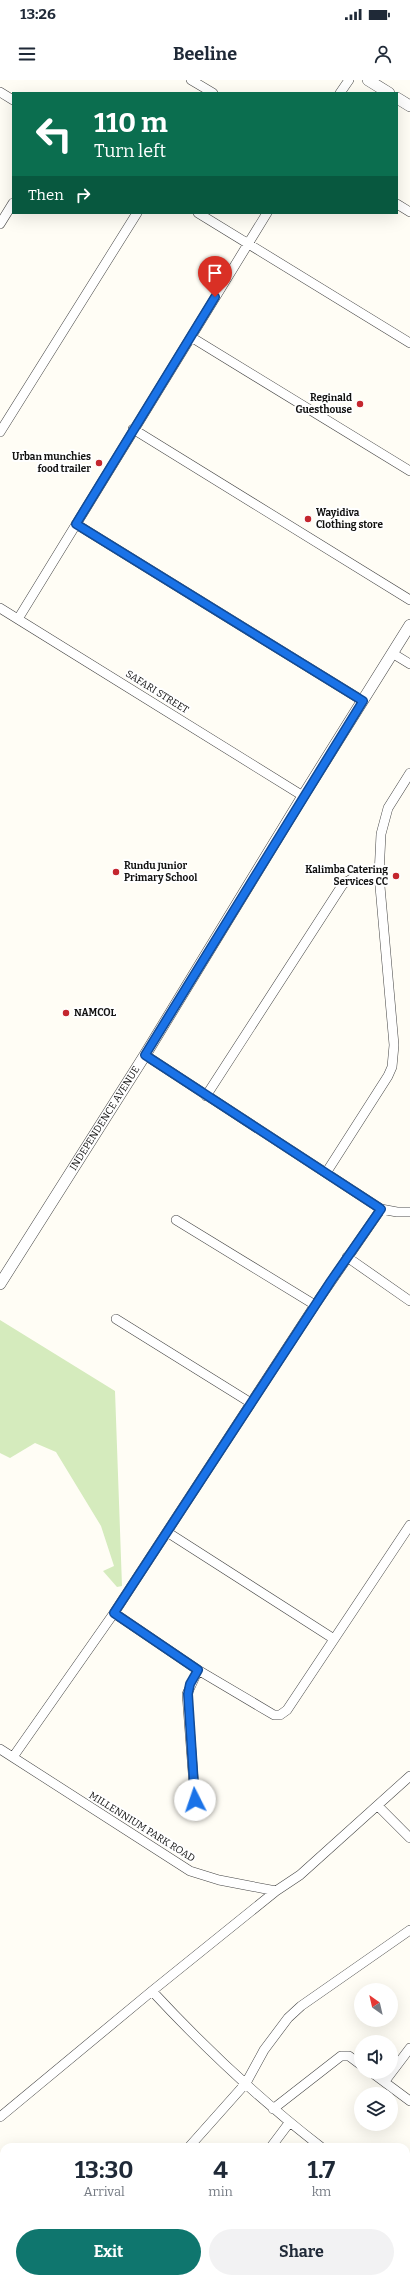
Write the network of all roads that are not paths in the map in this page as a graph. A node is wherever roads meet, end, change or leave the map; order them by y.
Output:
1 (191, 80) edge
2 (349, 80) edge
3 (368, 80) edge
4 (0, 92) edge
5 (211, 92) edge
6 (341, 92) edge
7 (387, 92) edge
8 (12, 99) edge
9 (398, 99) edge
10 (410, 106) edge
11 (12, 205) edge
12 (398, 205) edge
13 (410, 212) edge
14 (136, 214) edge
15 (200, 214) edge
16 (266, 214) edge
17 (0, 224) edge
18 (248, 245) junction
19 (190, 337) junction
20 (410, 343) edge
21 (133, 429) junction
22 (0, 432) edge
23 (410, 471) edge
24 (76, 524) junction
25 (410, 600) edge
26 (0, 608) edge
27 (18, 619) junction
28 (410, 625) edge
29 (392, 653) junction
30 (410, 664) edge
31 (363, 701) junction
32 (410, 773) edge
33 (303, 796) junction
34 (379, 875) junction
35 (145, 1055) junction
36 (206, 1096) junction
37 (326, 1173) junction
38 (381, 1209) junction
39 (410, 1212) edge
40 (176, 1220) dead end
41 (347, 1257) junction
42 (0, 1284) edge
43 (410, 1301) edge
44 (315, 1305) junction
45 (116, 1319) dead end
46 (251, 1403) junction
47 (410, 1526) edge
48 (167, 1532) junction
49 (114, 1613) junction
50 (334, 1639) junction
51 (198, 1670) junction
52 (0, 1749) edge
53 (14, 1757) junction
54 (410, 1776) edge
55 (195, 1800) dead end
56 (378, 1806) junction
57 (410, 1838) edge
58 (276, 1891) junction
59 (410, 1930) edge
60 (152, 1990) junction
61 (410, 2048) edge
62 (354, 2060) edge
63 (382, 2079) edge
64 (385, 2081) junction
65 (246, 2083) junction
66 (410, 2101) edge
67 (273, 2109) junction
68 (0, 2117) edge
69 (289, 2123) junction
70 (193, 2143) edge
71 (274, 2143) edge
72 (316, 2143) edge

1 - 5 street
2 - 6 street
3 - 7 street
4 - 8 street
9 - 10 street
11 - 17 street
12 - 13 street
14 - 22 street
15 - 18 street
16 - 18 street
18 - 19 street
18 - 20 street
19 - 21 street
19 - 23 street
21 - 24 street
21 - 25 street
24 - 27 street
24 - 31 street
26 - 27 street, SAFARI STREET
27 - 33 street, SAFARI STREET
28 - 29 street, INDEPENDENCE AVENUE
29 - 30 street
29 - 31 street, INDEPENDENCE AVENUE
31 - 33 street, INDEPENDENCE AVENUE
32 - 34 street
33 - 35 street, INDEPENDENCE AVENUE
34 - 36 street
34 - 37 street
35 - 36 street
35 - 42 street, INDEPENDENCE AVENUE
36 - 37 street
37 - 38 street
38 - 39 street
38 - 41 street
40 - 44 street
41 - 43 street
41 - 44 street
44 - 46 street
45 - 46 street
46 - 48 street
47 - 50 street
48 - 49 street
48 - 50 street
49 - 51 street
49 - 53 street
50 - 51 street
51 - 55 street
52 - 53 street, MILLENNIUM PARK ROAD
53 - 58 street, MILLENNIUM PARK ROAD
54 - 56 street
56 - 57 street
56 - 58 street
58 - 60 street
59 - 65 street
60 - 65 street
60 - 68 street
61 - 64 street
62 - 67 street
63 - 64 street
64 - 66 street
65 - 67 street
65 - 70 street
67 - 69 street
69 - 71 street
69 - 72 street

